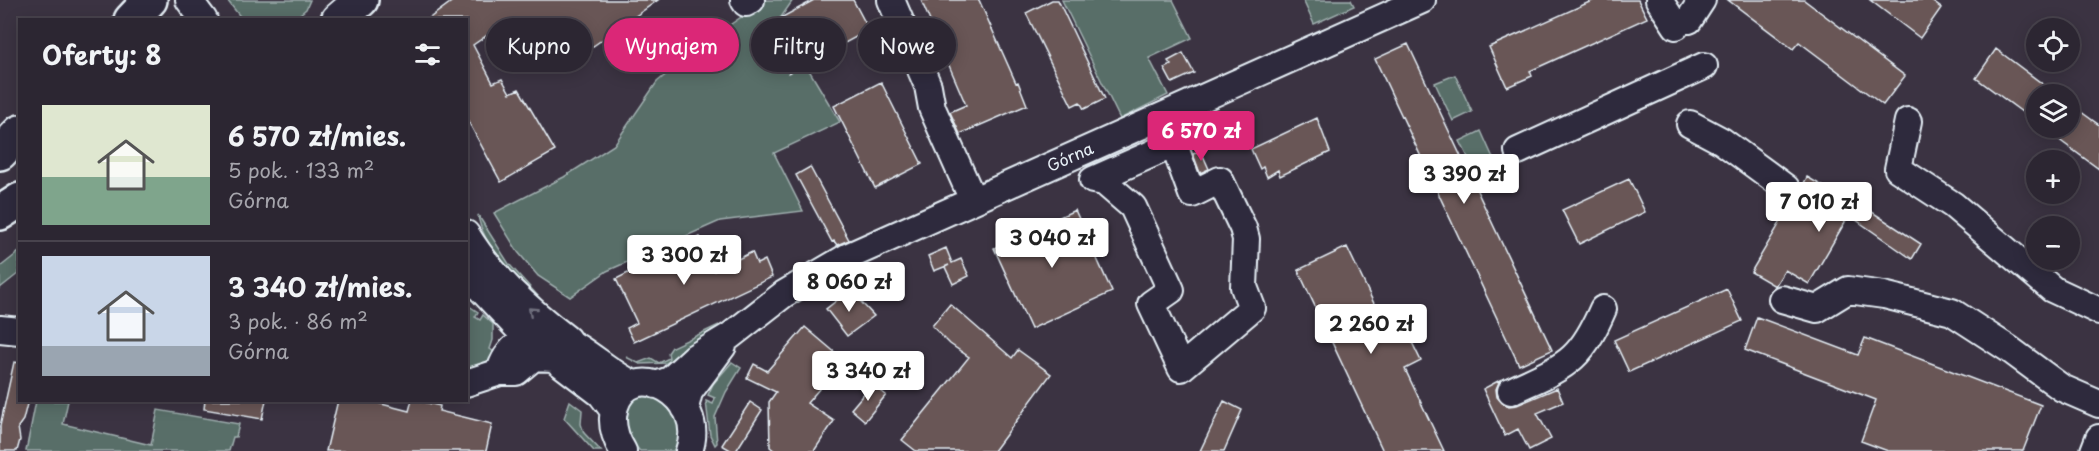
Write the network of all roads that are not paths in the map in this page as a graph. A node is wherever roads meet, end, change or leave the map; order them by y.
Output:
1 (150, 0) edge
2 (189, 0) edge
3 (744, 0) edge
4 (751, 0) edge
5 (891, 0) edge
6 (1422, 0) edge
7 (1659, 0) edge
8 (1689, 15) edge
9 (133, 18) edge
10 (202, 18) edge
11 (1704, 66) dead end
12 (1908, 121) dead end
13 (1690, 124) dead end
14 (18, 134) edge
15 (1518, 151) dead end
16 (0, 153) edge
17 (1786, 188) dead end
18 (973, 200) junction
19 (18, 201) edge
20 (0, 213) edge
21 (468, 237) edge
22 (468, 275) edge
23 (1782, 299) dead end
24 (1252, 308) joint
25 (1603, 309) dead end
26 (2099, 311) edge
27 (0, 330) edge
28 (18, 331) edge
29 (730, 336) junction
30 (527, 338) junction
31 (563, 351) junction
32 (500, 372) junction
33 (468, 382) edge
34 (645, 385) junction
35 (1512, 391) dead end
36 (2099, 404) edge
37 (686, 408) junction
38 (614, 411) junction
39 (2099, 438) edge
40 (692, 449) edge
41 (624, 451) edge
42 (2094, 451) edge

1 - 9 main road
2 - 10 street
3 - 4 street
5 - 18 street
6 - 18 street, Górna
7 - 8 street
11 - 15 street
12 - 26 street
13 - 17 street
14 - 16 main road
18 - 29 street, Górna
19 - 20 main road
31 -> 21 street
22 - 30 street
23 - 36 street
24 - 24 street
25 - 35 street
27 - 28 street
29 - 34 street, Górna
29 - 37 street, Górna
30 - 31 street
30 - 32 street
31 - 32 street
31 - 34 street
31 - 38 street
32 - 33 street
34 - 37 street
34 - 38 street, Górna
37 - 40 street
38 - 41 street
39 - 42 street

